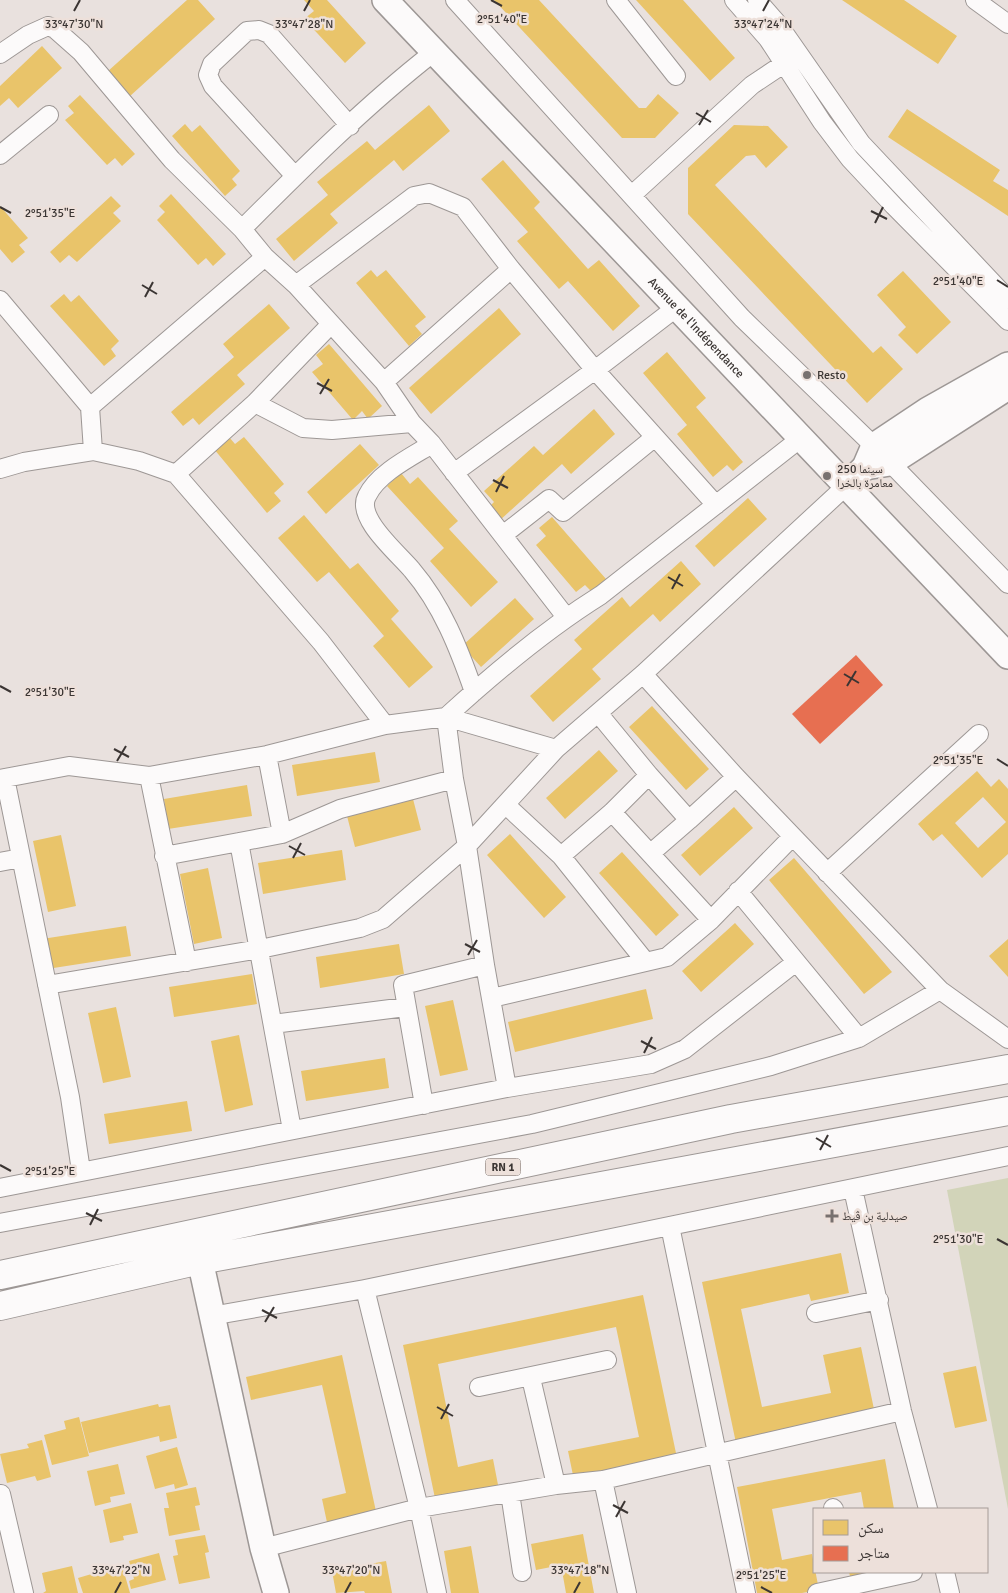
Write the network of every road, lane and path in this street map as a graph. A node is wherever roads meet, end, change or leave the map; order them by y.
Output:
1 (385, 0) edge
2 (455, 0) edge
3 (616, 0) edge
4 (734, 0) edge
5 (757, 0) edge
6 (975, 0) edge
7 (1008, 24) edge
8 (434, 52) junction
9 (0, 54) edge
10 (785, 63) junction
11 (676, 76) dead end
12 (50, 115) dead end
13 (350, 126) junction
14 (0, 155) edge
15 (295, 176) junction
16 (632, 195) junction
17 (242, 229) junction
18 (266, 257) junction
19 (510, 270) junction
20 (296, 285) junction
21 (1008, 299) edge
22 (0, 300) edge
23 (677, 307) junction
24 (1007, 319) edge
25 (331, 324) junction
26 (595, 370) junction
27 (1007, 375) edge
28 (384, 382) junction
29 (254, 404) junction
30 (90, 407) junction
31 (412, 423) junction
32 (655, 438) junction
33 (801, 438) junction
34 (432, 444) junction
35 (93, 451) junction
36 (876, 459) junction
37 (0, 469) edge
38 (454, 473) junction
39 (176, 474) junction
40 (846, 486) junction
41 (716, 505) junction
42 (503, 536) junction
43 (1008, 584) edge
44 (566, 617) junction
45 (1008, 656) edge
46 (643, 674) junction
47 (474, 692) junction
48 (598, 713) junction
49 (446, 717) junction
50 (385, 725) junction
51 (979, 734) dead end
52 (556, 750) junction
53 (267, 754) junction
54 (650, 775) junction
55 (149, 776) junction
56 (736, 777) junction
57 (3, 779) edge
58 (454, 779) junction
59 (506, 805) junction
60 (612, 812) junction
61 (689, 820) junction
62 (282, 834) junction
63 (792, 837) junction
64 (239, 842) junction
65 (468, 846) junction
66 (651, 853) junction
67 (164, 856) junction
68 (561, 856) junction
69 (20, 858) junction
70 (0, 862) edge
71 (827, 873) junction
72 (738, 892) junction
73 (711, 920) junction
74 (260, 949) junction
75 (645, 961) junction
76 (187, 962) junction
77 (796, 962) junction
78 (485, 966) junction
79 (47, 985) junction
80 (940, 990) junction
81 (492, 998) junction
82 (406, 1007) junction
83 (273, 1024) junction
84 (859, 1038) junction
85 (1008, 1039) edge
86 (1008, 1069) edge
87 (507, 1088) junction
88 (424, 1105) junction
89 (1008, 1110) edge
90 (292, 1130) junction
91 (1008, 1156) edge
92 (81, 1171) junction
93 (0, 1188) edge
94 (853, 1189) junction
95 (0, 1223) edge
96 (670, 1226) junction
97 (200, 1260) junction
98 (0, 1275) edge
99 (365, 1289) junction
100 (879, 1300) junction
101 (0, 1306) edge
102 (816, 1313) dead end
103 (211, 1316) junction
104 (607, 1360) dead end
105 (531, 1378) junction
106 (479, 1387) dead end
107 (902, 1411) junction
108 (715, 1454) junction
109 (603, 1480) junction
110 (556, 1486) junction
111 (510, 1493) junction
112 (1, 1494) edge
113 (419, 1508) junction
114 (928, 1508) edge
115 (264, 1548) junction
116 (522, 1572) dead end
117 (903, 1573) edge
118 (945, 1573) edge
119 (846, 1579) edge
120 (24, 1593) edge
121 (276, 1593) edge
122 (436, 1593) edge
123 (627, 1593) edge
124 (746, 1593) edge
125 (818, 1593) edge
126 (950, 1593) edge

1 - 8 main road, Avenue de l'Indépendance
2 - 16 street
3 - 11 street
4 - 10 street
5 - 21 street
6 - 7 street
8 - 13 street
8 - 23 main road, Avenue de l'Indépendance
9 - 17 street
10 - 16 street
10 - 24 street
12 - 14 street
13 - 15 street
13 - 15 street
15 - 17 street
16 - 36 street
17 - 18 street
18 - 20 street
18 - 30 street
19 - 20 street
19 - 26 street
19 - 28 street
20 - 25 street
22 - 30 street
23 - 26 street
23 - 33 main road, Avenue de l'Indépendance
25 - 28 street
25 - 29 street
26 - 32 street
26 - 38 street
27 - 36 main road
28 - 31 street
29 - 31 street
29 - 39 street
30 - 35 street
31 - 34 street
32 - 41 street
32 - 42 street
33 - 40 main road, Avenue de l'Indépendance
33 - 41 street
34 - 38 street
34 - 47 street
35 - 37 street
35 - 39 street
36 - 40 main road
36 - 43 street
38 - 42 street
39 - 50 street
40 - 45 main road, Avenue de l'Indépendance
40 - 46 street
41 - 44 street
42 - 44 street
44 - 47 street
46 - 48 street
46 - 56 street
47 - 49 street
48 - 52 street
48 - 54 street
49 - 50 street
49 - 52 street
49 - 58 street
50 - 53 street
51 - 71 street
52 - 59 street
53 - 55 street
53 - 62 street
54 - 60 street
54 - 61 street
55 - 57 street
55 - 67 street
56 - 61 street
56 - 63 street
57 - 69 street
58 - 62 street
58 - 65 street
59 - 65 street
59 - 68 street
60 - 66 street
60 - 68 street
61 - 66 street
62 - 64 street
63 - 71 street
63 - 72 street
64 - 67 street
64 - 74 street
65 - 74 street
65 - 78 street
66 - 73 street
67 - 76 street
68 - 75 street
69 - 70 street
69 - 79 street
71 - 80 street
72 - 73 street
72 - 77 street
73 - 75 street
74 - 76 street
74 - 83 street
75 - 81 street
76 - 79 street
77 - 84 street
77 - 87 street
78 - 81 street
78 - 82 street
79 - 92 street
80 - 84 street
80 - 85 street
81 - 87 street
82 - 83 street
82 - 88 street
83 - 90 street
84 - 95 street
86 - 98 highway, RN 1
87 - 88 street
88 - 90 street
89 - 97 highway
90 - 92 street
91 - 94 street
92 - 93 street
94 - 96 street
94 - 100 street
96 - 99 street
96 - 108 street
97 - 101 highway
97 - 103 main road
99 - 103 street
99 - 113 street
100 - 102 street
100 - 107 street
103 - 115 main road
104 - 105 street
105 - 106 street
105 - 110 street
107 - 108 street
107 - 114 street
108 - 109 street
108 - 124 street
109 - 110 street
109 - 123 street
110 - 111 street
111 - 113 street
111 - 116 street
112 - 120 street
113 - 115 street
113 - 122 street
115 - 121 main road
117 - 119 street
118 - 126 street
119 - 125 street

